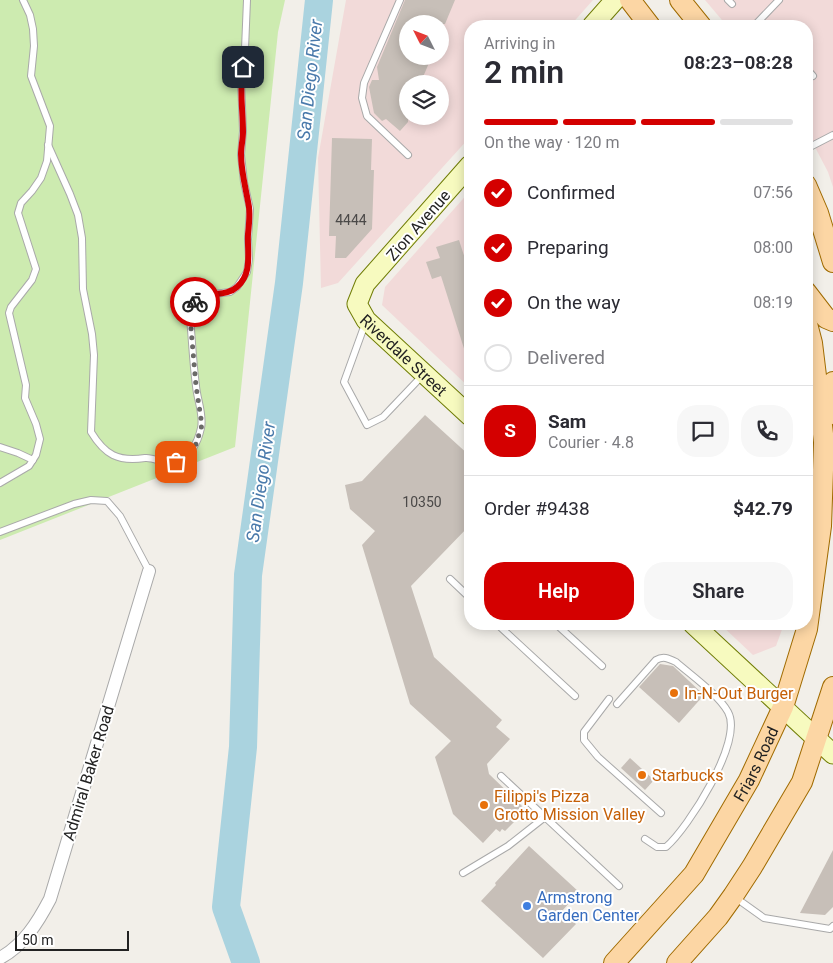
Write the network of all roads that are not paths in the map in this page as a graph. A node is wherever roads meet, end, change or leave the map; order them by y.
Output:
1 (23, 0) edge
2 (247, 0) edge
3 (400, 0) edge
4 (615, 0) edge
5 (630, 0) edge
6 (680, 0) edge
7 (779, 0) edge
8 (597, 20) edge
9 (645, 20) edge
10 (696, 20) edge
11 (760, 20) edge
12 (833, 136) edge
13 (48, 144) junction
14 (813, 146) edge
15 (408, 155) dead end
16 (464, 172) edge
17 (813, 201) edge
18 (833, 262) edge
19 (365, 284) joint
20 (813, 301) edge
21 (366, 320) junction
22 (833, 321) edge
23 (813, 350) edge
24 (424, 374) junction
25 (833, 382) edge
26 (464, 411) edge
27 (824, 442) junction
28 (0, 448) edge
29 (33, 460) junction
30 (0, 483) edge
31 (0, 532) edge
32 (149, 571) joint
33 (450, 579) dead end
34 (813, 585) edge
35 (464, 592) edge
36 (504, 630) edge
37 (563, 630) edge
38 (700, 630) edge
39 (807, 630) edge
40 (602, 666) dead end
41 (832, 692) edge
42 (575, 696) dead end
43 (609, 699) dead end
44 (617, 704) dead end
45 (783, 707) junction
46 (817, 739) junction
47 (833, 754) edge
48 (501, 776) dead end
49 (661, 813) dead end
50 (545, 817) junction
51 (644, 839) dead end
52 (463, 873) dead end
53 (619, 886) dead end
54 (733, 896) junction
55 (833, 926) edge
56 (0, 958) edge
57 (614, 963) edge
58 (677, 963) edge

1 - 13 lane
2 - 13 lane
3 - 15 lane
4 - 8 street
5 - 9 main road
6 - 10 main road
7 - 11 lane
12 - 14 lane
13 - 29 lane
16 - 19 street, Zion Avenue
17 - 18 main road
19 - 21 street, Riverdale Street
20 - 22 main road
21 - 24 street, Riverdale Street
21 - 24 lane
23 - 27 main road, Friars Road
24 - 26 street, Riverdale Street
25 - 27 main road
27 - 34 main road, Friars Road
28 - 29 lane
29 - 30 lane
31 - 32 lane
32 - 56 street, Admiral Baker Road
33 - 35 lane
36 - 42 lane
37 - 40 lane
38 - 45 street
39 - 45 main road, Friars Road
41 - 46 main road
43 - 49 lane
44 - 51 lane
45 - 46 street
45 - 57 main road, Friars Road
46 - 47 street
46 - 54 main road
48 - 50 lane
50 - 52 lane
50 - 53 lane
54 - 55 lane
54 - 58 main road

